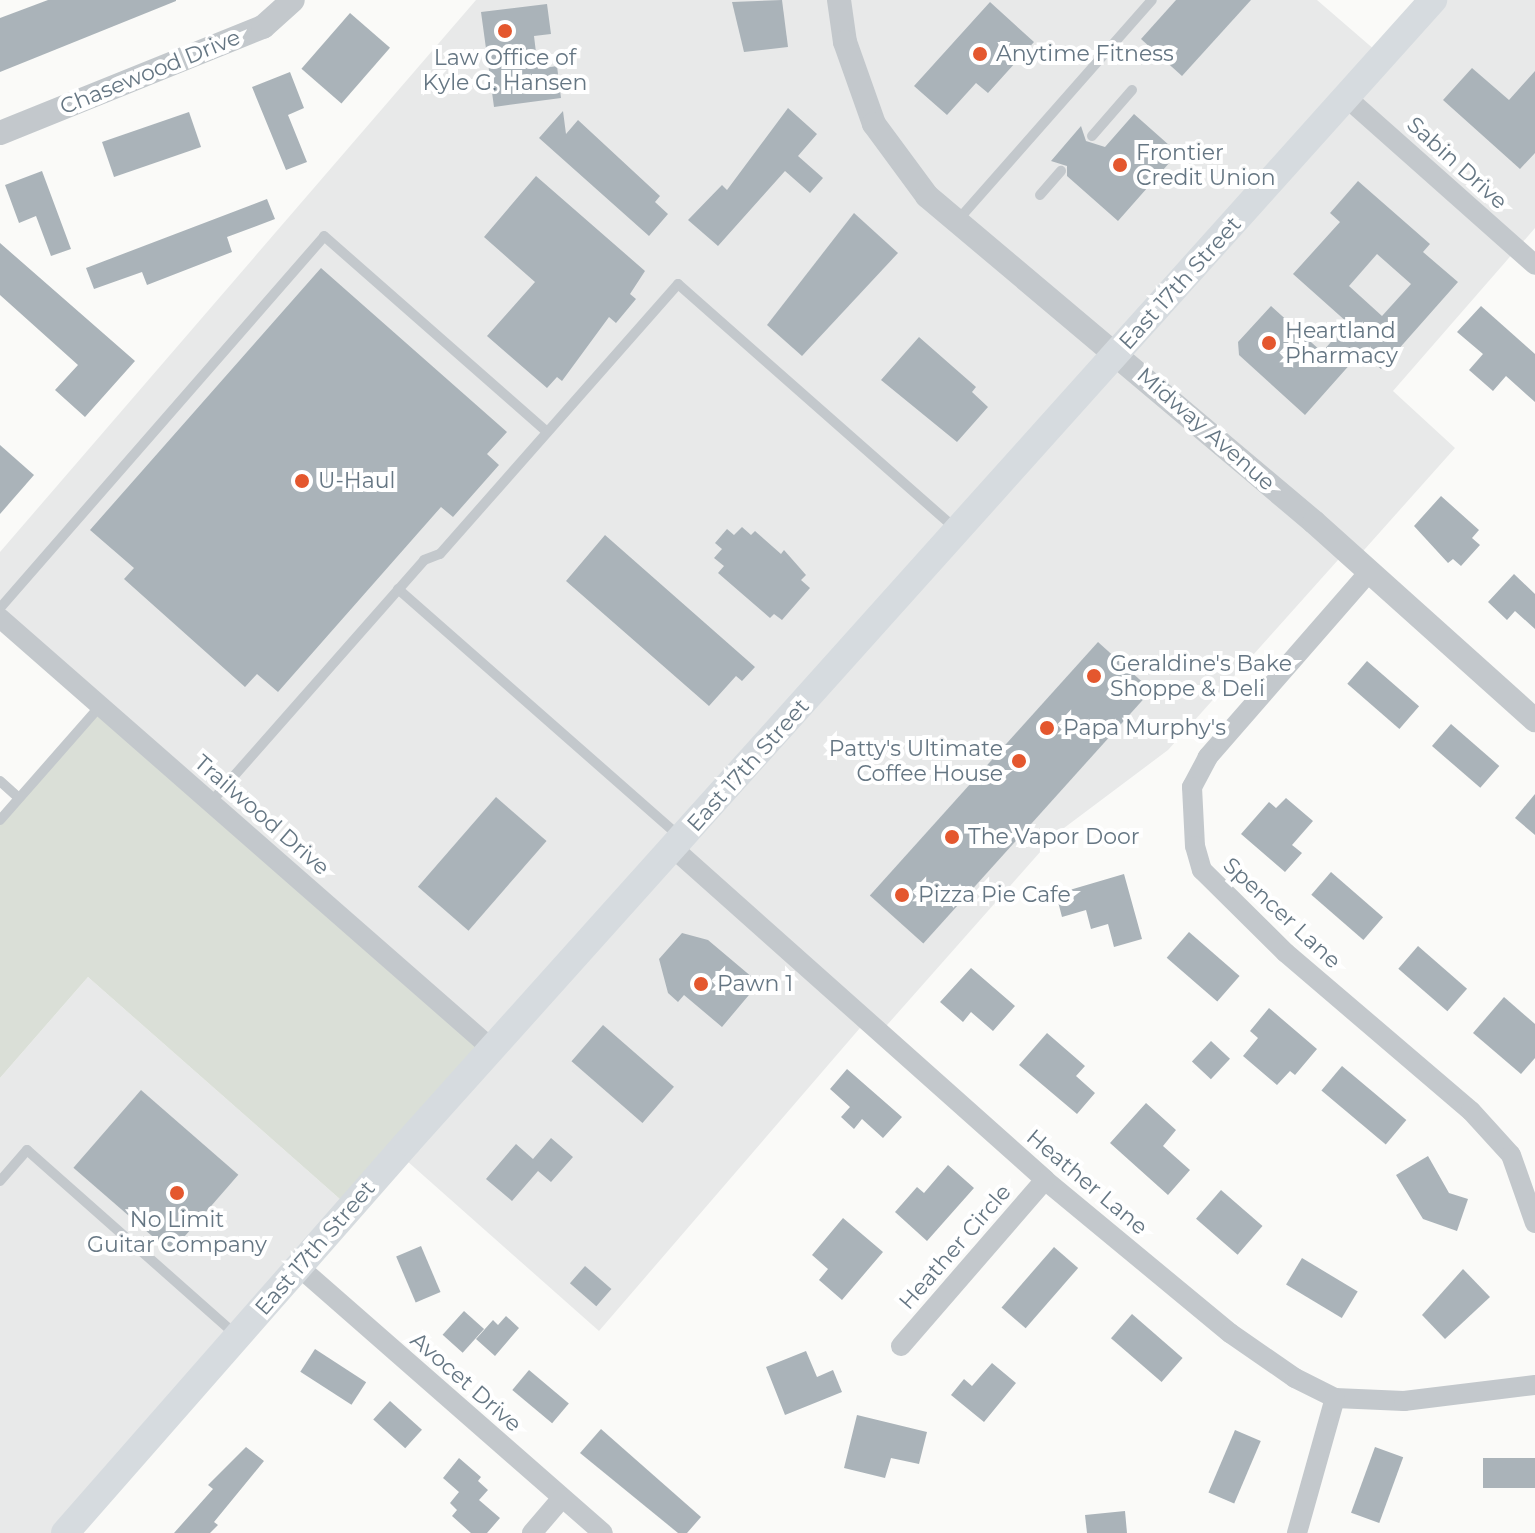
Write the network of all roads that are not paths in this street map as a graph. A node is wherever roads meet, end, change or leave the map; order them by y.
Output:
1 (293, 0) edge
2 (839, 0) edge
3 (1152, 0) edge
4 (1433, 0) edge
5 (1132, 90) dead end
6 (1347, 98) junction
7 (0, 133) edge
8 (1092, 136) dead end
9 (1061, 171) dead end
10 (1040, 195) dead end
11 (957, 221) junction
12 (1535, 265) edge
13 (1118, 353) junction
14 (547, 432) junction
15 (959, 531) junction
16 (1370, 571) junction
17 (398, 589) junction
18 (0, 608) edge
19 (0, 618) edge
20 (100, 706) junction
21 (1535, 720) edge
22 (0, 781) edge
23 (19, 798) junction
24 (211, 802) junction
25 (0, 820) edge
26 (677, 843) junction
27 (491, 1048) junction
28 (1045, 1180) junction
29 (0, 1181) edge
30 (1535, 1223) edge
31 (298, 1266) junction
32 (238, 1336) junction
33 (901, 1346) dead end
34 (1535, 1385) edge
35 (1335, 1398) junction
36 (562, 1498) junction
37 (65, 1533) edge
38 (532, 1533) edge
39 (603, 1533) edge
40 (1297, 1533) edge

1 - 7 street, Chasewood Drive
2 - 11 street, Midway Avenue
3 - 11 lane
4 - 6 main road, East 17th Street
5 - 8 lane
6 - 12 street, Sabin Drive
6 - 13 main road, East 17th Street
9 - 10 lane
11 - 13 street, Midway Avenue
13 - 15 main road, East 17th Street
13 - 16 street, Midway Avenue
14 - 15 lane
14 - 17 lane
14 - 18 lane
15 - 26 main road, East 17th Street
16 - 21 street, Midway Avenue
16 - 30 street, Spencer Lane
17 - 24 lane
17 - 26 lane
19 - 20 street, Trailwood Drive
20 - 23 lane
20 - 24 street, Trailwood Drive
22 - 23 lane
23 - 25 lane
24 - 27 street, Trailwood Drive
26 - 27 main road, East 17th Street
26 - 28 street, Heather Lane
27 - 31 main road, East 17th Street
28 - 33 street, Heather Circle
28 - 35 street, Heather Lane
29 - 32 lane
31 - 32 main road, East 17th Street
31 - 36 street, Avocet Drive
32 - 37 main road, East 17th Street
34 - 35 street, Heather Lane
35 - 40 street
36 - 38 street
36 - 39 street, Avocet Drive

